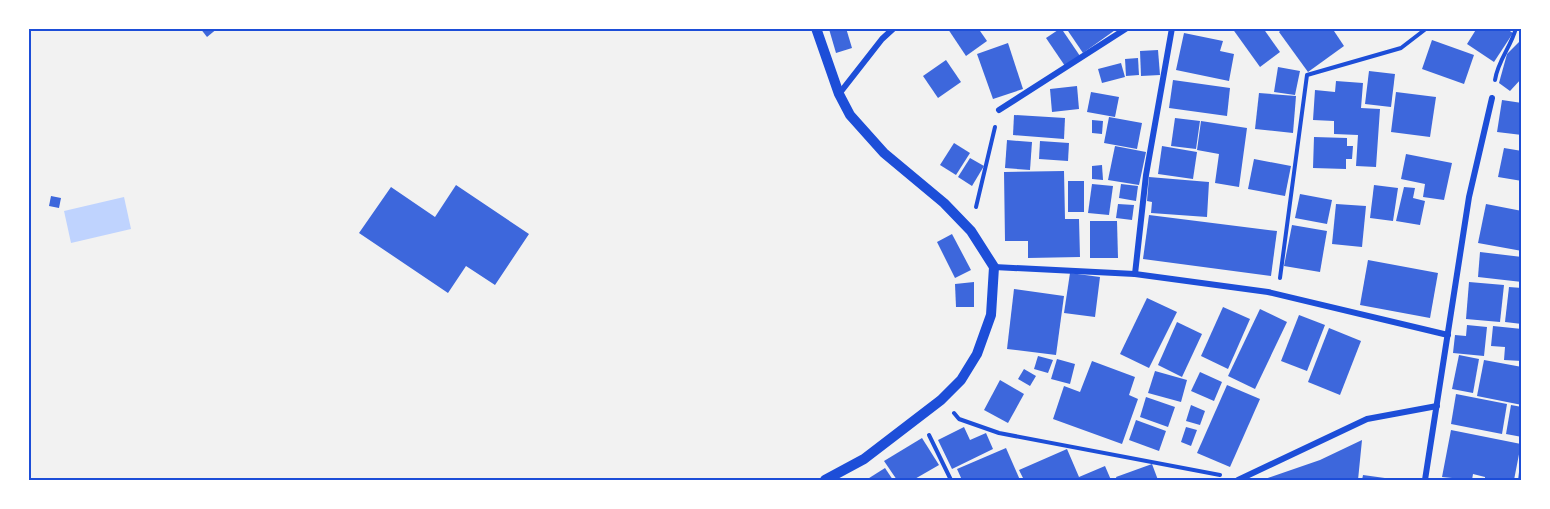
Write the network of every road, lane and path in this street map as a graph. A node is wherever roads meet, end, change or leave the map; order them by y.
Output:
1 (816, 28) edge
2 (894, 28) edge
3 (1127, 28) edge
4 (1172, 28) edge
5 (1427, 28) edge
6 (1516, 28) edge
7 (839, 94) junction
8 (1492, 98) joint
9 (999, 110) joint
10 (971, 231) junction
11 (994, 267) junction
12 (1135, 274) junction
13 (1277, 294) junction
14 (1448, 335) junction
15 (941, 399) junction
16 (1437, 406) junction
17 (920, 416) junction
18 (825, 480) edge
19 (951, 480) edge
20 (1240, 480) edge
21 (1425, 480) edge

1 - 7 street
2 - 7 street
3 - 9 street
4 - 12 street
5 - 13 path
6 - 8 path
7 - 10 street
8 - 14 street
9 - 10 path
10 - 11 street
11 - 12 street
11 - 15 street
12 - 13 street
13 - 14 street
14 - 16 street
15 - 17 street
15 - 20 path
16 - 20 street
16 - 21 street
17 - 18 street
17 - 19 path

